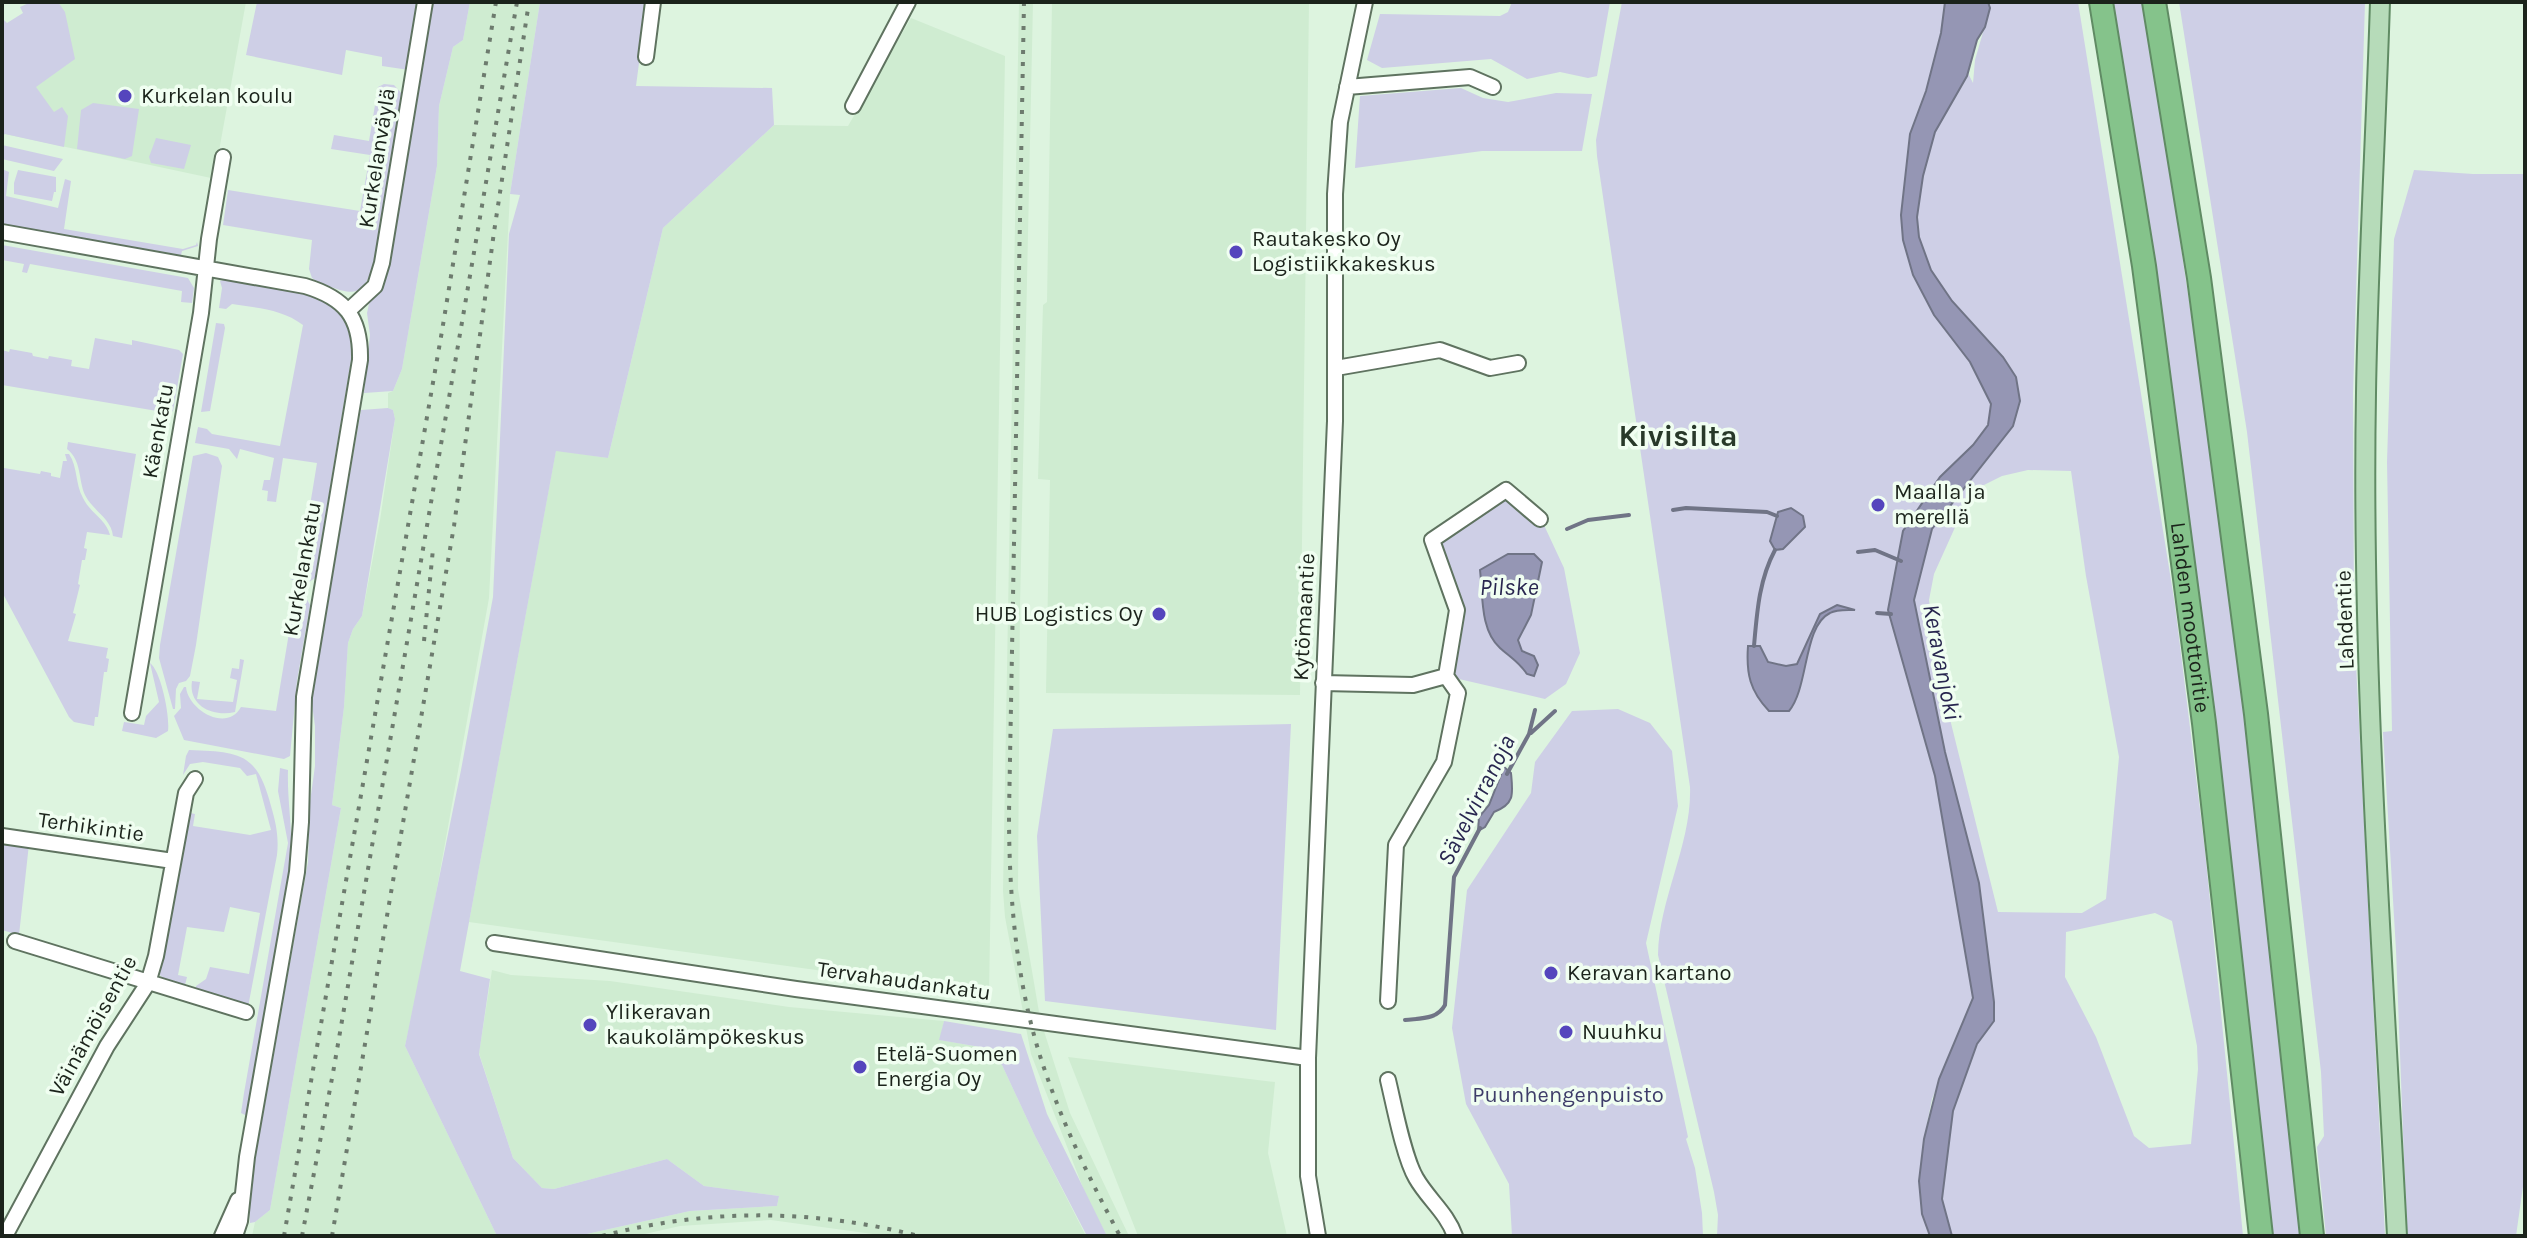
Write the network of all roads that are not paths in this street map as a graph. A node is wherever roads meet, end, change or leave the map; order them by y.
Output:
1 (425, 2) edge
2 (653, 2) edge
3 (908, 2) edge
4 (1365, 2) edge
5 (2101, 2) edge
6 (2154, 2) edge
7 (2380, 2) edge
8 (646, 57) dead end
9 (1347, 87) junction
10 (1493, 87) dead end
11 (853, 106) dead end
12 (223, 157) dead end
13 (2, 232) edge
14 (205, 268) junction
15 (349, 310) junction
16 (1518, 363) dead end
17 (1336, 368) junction
18 (1540, 519) dead end
19 (1446, 676) junction
20 (1323, 683) junction
21 (132, 713) dead end
22 (195, 779) dead end
23 (2, 836) edge
24 (173, 861) junction
25 (15, 941) dead end
26 (494, 943) dead end
27 (148, 983) junction
28 (1388, 1001) dead end
29 (246, 1012) dead end
30 (1308, 1058) junction
31 (1388, 1080) dead end
32 (242, 1192) junction
33 (5, 1236) edge
34 (222, 1236) edge
35 (235, 1236) edge
36 (1318, 1236) edge
37 (1455, 1236) edge
38 (2261, 1236) edge
39 (2312, 1236) edge
40 (2397, 1236) edge

1 - 15 street, Kurkelanväylä
2 - 8 street
3 - 11 street
4 - 9 street, Kytömaantie
5 - 38 highway, Lahden moottoritie
6 - 39 highway
7 - 40 main road, Lahdentie
9 - 10 street
9 - 17 street, Kytömaantie
12 - 14 street, Käenkatu
13 - 14 street
14 - 15 street
14 - 21 street, Käenkatu
15 - 32 street, Kurkelankatu
16 - 17 street
17 - 20 street, Kytömaantie
18 - 19 street
19 - 20 street
19 - 28 street
20 - 30 street, Kytömaantie
22 - 24 street, Väinämöisentie
23 - 24 street, Terhikintie
24 - 27 street, Väinämöisentie
25 - 27 street
26 - 30 street, Tervahaudankatu
27 - 29 street
27 - 33 street, Väinämöisentie
30 - 36 street, Kytömaantie
31 - 37 street
32 - 34 street, Kurkelankatu
32 - 35 street, Kurkelankatu

